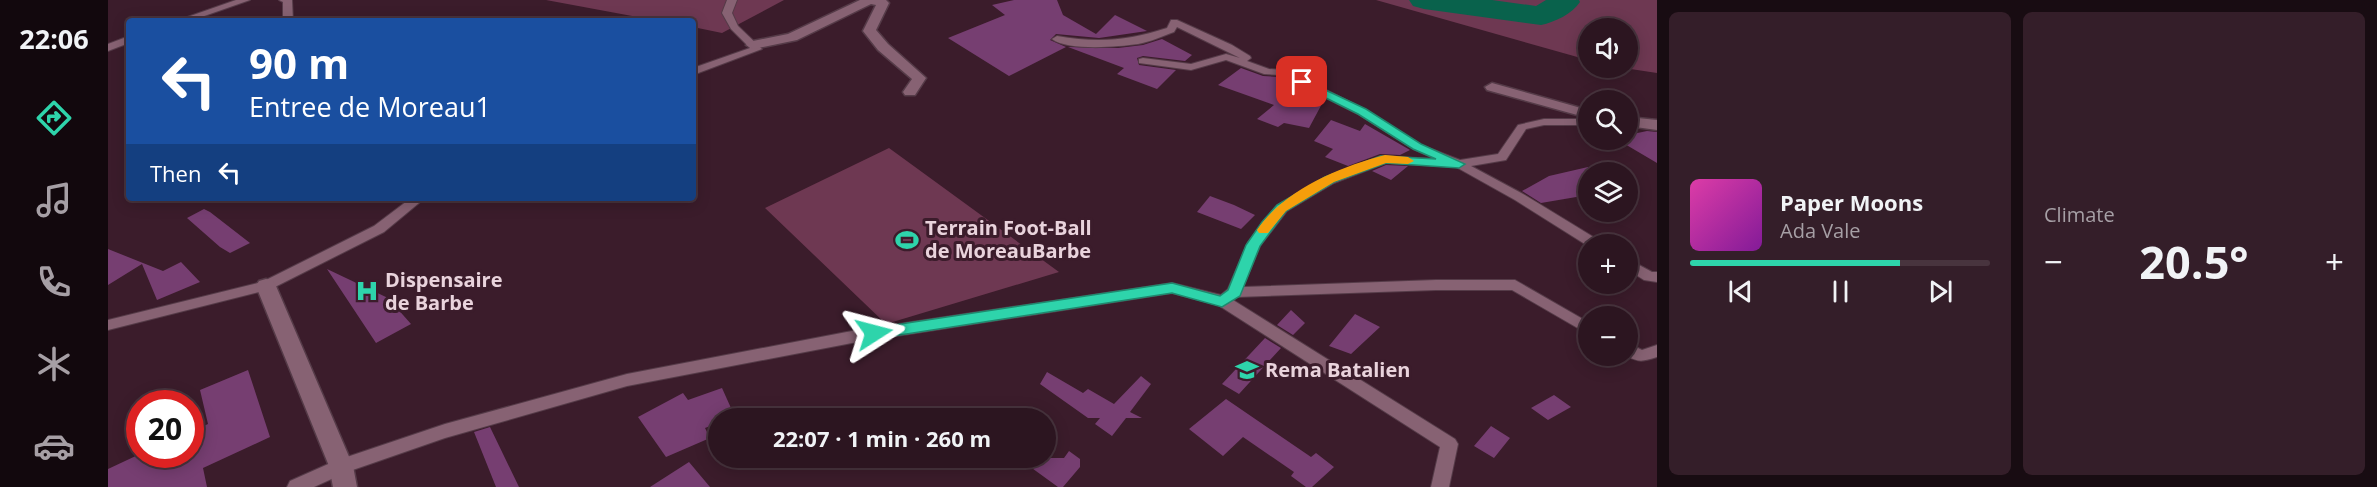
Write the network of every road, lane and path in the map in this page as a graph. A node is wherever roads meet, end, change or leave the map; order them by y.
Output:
1 (245, 0) edge
2 (284, 0) edge
3 (732, 0) edge
4 (870, 0) edge
5 (190, 18) edge
6 (288, 18) edge
7 (1057, 39) dead end
8 (126, 40) edge
9 (753, 45) junction
10 (108, 48) edge
11 (1143, 61) dead end
12 (696, 71) edge
13 (1268, 72) junction
14 (1492, 87) dead end
15 (910, 92) dead end
16 (1578, 111) edge
17 (1578, 122) edge
18 (1638, 123) edge
19 (1657, 125) edge
20 (1459, 164) junction
21 (415, 201) edge
22 (1579, 234) edge
23 (1638, 271) edge
24 (1654, 281) edge
25 (266, 286) junction
26 (1228, 297) junction
27 (1578, 323) edge
28 (108, 325) edge
29 (1657, 351) edge
30 (1638, 355) edge
31 (341, 466) junction
32 (296, 487) edge
33 (345, 487) edge
34 (1440, 487) edge

1 - 5 lane
2 - 6 lane
3 - 9 lane
4 - 9 street
4 - 15 street
7 - 13 lane
8 - 10 lane
9 - 12 lane
11 - 13 lane
13 - 20 lane
14 - 16 street
17 - 20 lane
18 - 19 street
20 - 22 lane
20 - 26 lane
21 - 25 lane
23 - 24 lane
25 - 28 lane
25 - 31 street
26 - 27 lane
26 - 31 lane
26 - 34 lane
29 - 30 lane
31 - 32 lane
31 - 33 street

